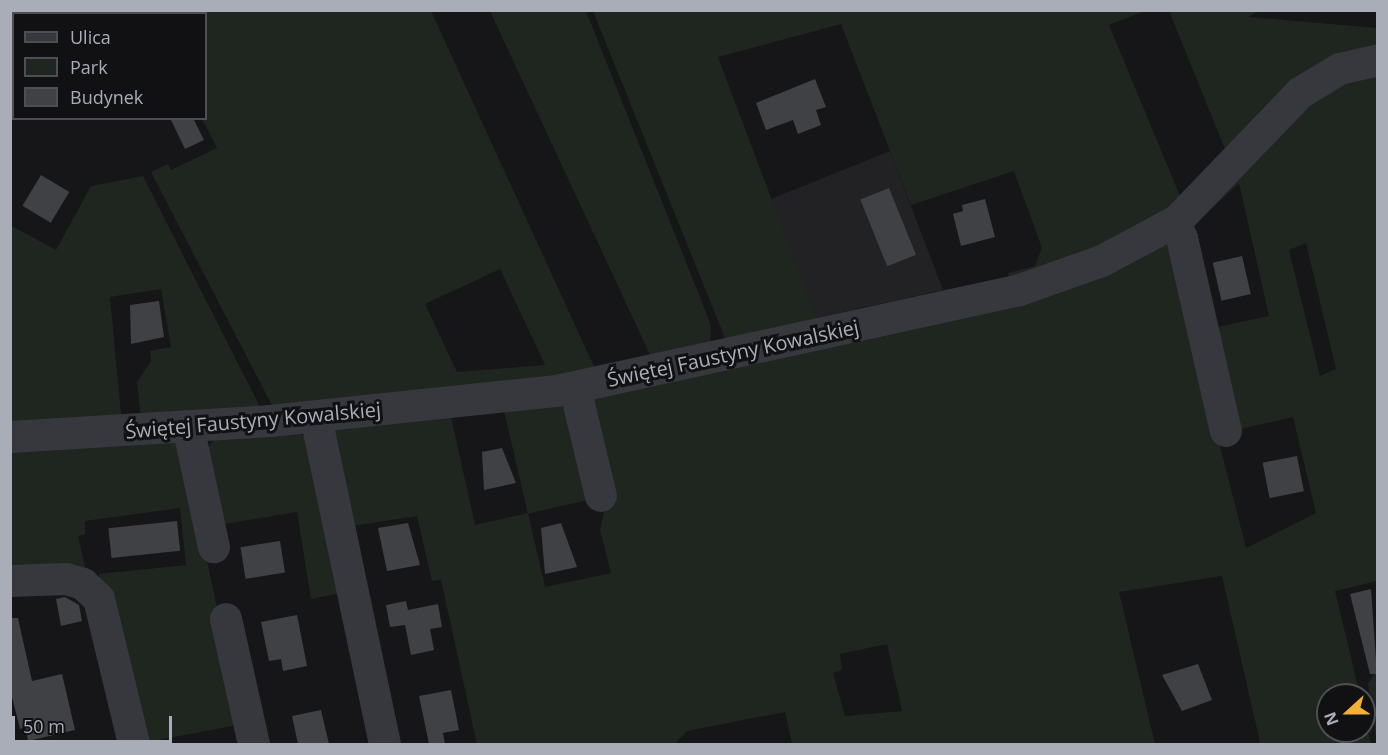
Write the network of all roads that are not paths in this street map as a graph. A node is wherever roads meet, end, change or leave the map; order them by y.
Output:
1 (1377, 60) edge
2 (1174, 223) junction
3 (575, 388) junction
4 (316, 417) junction
5 (188, 426) junction
6 (1226, 431) dead end
7 (10, 437) edge
8 (601, 496) dead end
9 (214, 548) dead end
10 (10, 581) edge
11 (226, 619) dead end
12 (134, 744) edge
13 (254, 744) edge
14 (385, 744) edge

1 - 2 street, Świętej Faustyny Kowalskiej
2 - 3 street, Świętej Faustyny Kowalskiej
2 - 6 street
3 - 4 street, Świętej Faustyny Kowalskiej
3 - 8 street
4 - 5 street, Świętej Faustyny Kowalskiej
4 - 14 street
5 - 7 street, Świętej Faustyny Kowalskiej
5 - 9 street
10 - 12 street
11 - 13 street

